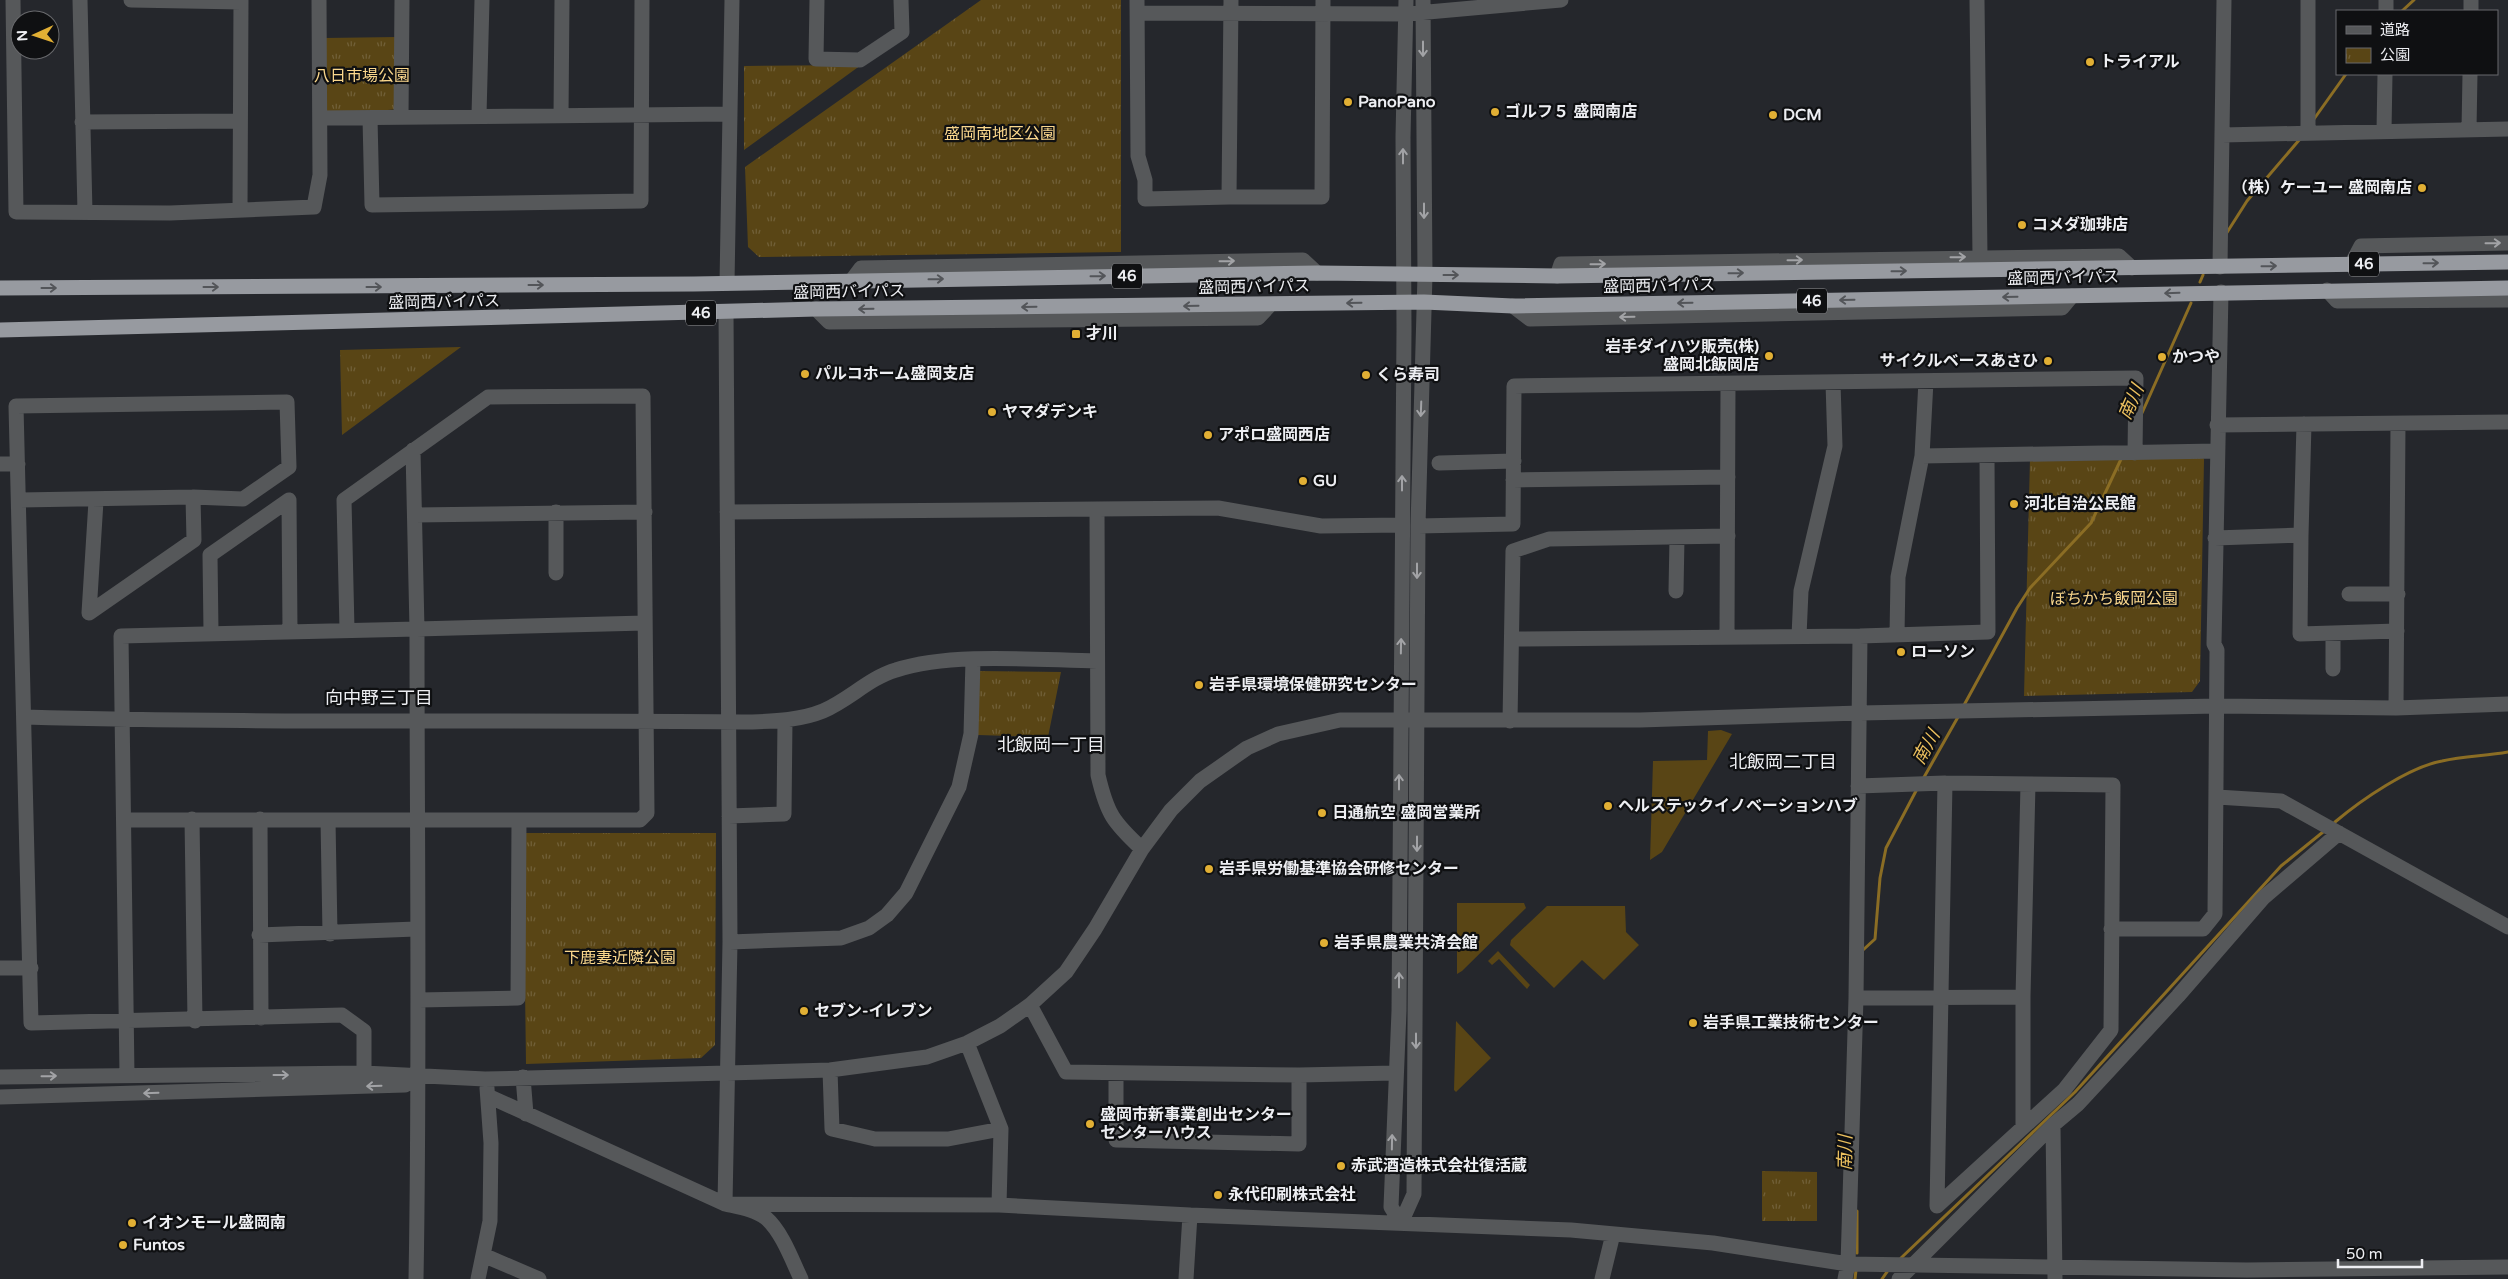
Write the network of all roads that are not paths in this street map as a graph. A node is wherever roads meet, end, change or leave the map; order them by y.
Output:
1 (13, 0) edge
2 (80, 0) edge
3 (131, 0) edge
4 (319, 0) edge
5 (402, 0) edge
6 (482, 0) edge
7 (562, 0) edge
8 (642, 0) edge
9 (732, 0) edge
10 (817, 0) edge
11 (901, 0) edge
12 (1560, 0) edge
13 (1977, 0) edge
14 (2224, 0) edge
15 (2308, 0) edge
16 (241, 1) edge
17 (1137, 6) edge
18 (1423, 6) edge
19 (1406, 7) edge
20 (1231, 8) edge
21 (1323, 8) edge
22 (7, 54) edge
23 (2385, 75) edge
24 (2470, 75) edge
25 (730, 114) junction
26 (480, 115) junction
27 (561, 116) junction
28 (641, 116) junction
29 (401, 117) junction
30 (320, 118) junction
31 (370, 118) junction
32 (82, 122) junction
33 (240, 122) junction
34 (2508, 128) edge
35 (2469, 129) junction
36 (2384, 131) junction
37 (2308, 133) junction
38 (2222, 135) junction
39 (1229, 197) junction
40 (240, 210) junction
41 (85, 212) junction
42 (2508, 243) edge
43 (1980, 256) junction
44 (2220, 261) junction
45 (2508, 262) edge
46 (2351, 264) junction
47 (2132, 268) junction
48 (1403, 275) junction
49 (1425, 275) junction
50 (1557, 276) junction
51 (727, 283) junction
52 (0, 288) edge
53 (2508, 288) edge
54 (2327, 290) junction
55 (2221, 292) junction
56 (2508, 300) edge
57 (1424, 302) junction
58 (1402, 303) junction
59 (726, 312) junction
60 (0, 330) edge
61 (1926, 381) junction
62 (1833, 383) junction
63 (1728, 384) junction
64 (2508, 422) edge
65 (2304, 424) junction
66 (2398, 424) junction
67 (2217, 425) junction
68 (414, 450) junction
69 (2217, 451) junction
70 (2135, 453) junction
71 (1922, 456) junction
72 (1987, 456) junction
73 (1514, 461) junction
74 (1439, 463) dead end
75 (0, 464) edge
76 (18, 464) junction
77 (1728, 477) junction
78 (1513, 480) junction
79 (193, 498) junction
80 (20, 500) junction
81 (96, 500) junction
82 (1098, 509) junction
83 (556, 512) junction
84 (645, 512) junction
85 (727, 512) junction
86 (415, 515) junction
87 (1402, 525) junction
88 (1418, 526) junction
89 (1728, 536) junction
90 (2301, 536) junction
91 (1677, 538) junction
92 (2215, 538) junction
93 (556, 573) dead end
94 (1676, 591) dead end
95 (2349, 594) dead end
96 (2398, 594) junction
97 (645, 623) junction
98 (416, 629) junction
99 (347, 630) junction
100 (290, 631) junction
101 (2397, 631) junction
102 (211, 632) junction
103 (2333, 633) junction
104 (1897, 635) junction
105 (1727, 636) junction
106 (1799, 636) junction
107 (1860, 636) junction
108 (1512, 639) junction
109 (973, 660) junction
110 (1096, 661) junction
111 (2333, 669) dead end
112 (2508, 704) edge
113 (2217, 706) junction
114 (2396, 708) junction
115 (1860, 713) junction
116 (25, 717) junction
117 (122, 720) junction
118 (417, 720) junction
119 (785, 720) junction
120 (1400, 720) junction
121 (1418, 720) junction
122 (647, 721) junction
123 (1510, 721) junction
124 (727, 722) junction
125 (1945, 783) junction
126 (2028, 784) junction
127 (1858, 786) junction
128 (2216, 797) junction
129 (729, 816) junction
130 (192, 819) junction
131 (260, 819) junction
132 (125, 820) junction
133 (328, 820) junction
134 (418, 820) junction
135 (519, 820) junction
136 (2339, 833) junction
137 (1142, 849) junction
138 (2506, 920) edge
139 (416, 929) junction
140 (2112, 929) junction
141 (330, 934) junction
142 (260, 935) junction
143 (730, 942) junction
144 (0, 968) edge
145 (31, 968) junction
146 (1856, 998) junction
147 (2023, 998) junction
148 (418, 1000) junction
149 (1940, 1000) junction
150 (1030, 1006) junction
151 (262, 1018) junction
152 (195, 1021) junction
153 (127, 1022) junction
154 (967, 1044) junction
155 (830, 1070) junction
156 (1395, 1072) junction
157 (364, 1073) junction
158 (727, 1073) junction
159 (1116, 1073) junction
160 (159, 1075) junction
161 (1298, 1075) junction
162 (127, 1076) junction
163 (420, 1076) junction
164 (0, 1077) edge
165 (523, 1077) junction
166 (485, 1079) junction
167 (252, 1090) junction
168 (488, 1096) junction
169 (0, 1097) edge
170 (526, 1114) junction
171 (2053, 1125) junction
172 (2023, 1126) junction
173 (1000, 1129) junction
174 (725, 1204) junction
175 (999, 1204) junction
176 (1190, 1215) junction
177 (1401, 1223) junction
178 (1613, 1234) junction
179 (483, 1255) junction
180 (1848, 1264) junction
181 (1913, 1264) junction
182 (2508, 1267) edge
183 (2055, 1273) edge
184 (2438, 1274) edge
185 (416, 1279) edge
186 (478, 1279) edge
187 (539, 1279) edge
188 (801, 1279) edge
189 (1186, 1279) edge
190 (1602, 1279) edge
191 (1845, 1279) edge
192 (1899, 1279) edge

1 - 22 street
2 - 32 street
3 - 16 street
4 - 30 street
5 - 29 street
6 - 26 street
7 - 27 street
8 - 28 street
9 - 25 street
10 - 11 street
12 - 18 street
13 - 43 street
14 - 38 street
15 - 37 street
16 - 33 street
17 - 20 street
17 - 39 street
18 - 19 street
18 -> 49 street
19 - 21 street
48 -> 19 street
20 - 21 street
20 - 39 street
21 - 39 street
22 - 41 street
23 - 36 street
24 - 35 street
25 - 28 street
25 - 51 street
26 - 27 street
26 - 29 street
27 - 28 street
28 - 31 street
29 - 31 street
30 - 31 street
30 - 40 street
32 - 33 street
32 - 41 street
33 - 40 street
34 - 35 street
35 - 36 street
36 - 37 street
37 - 38 street
38 - 44 street
40 - 41 street
46 -> 42 street
43 - 47 street
50 -> 43 street
44 -> 46 highway, 盛岡西バイパス / 46
44 - 47 highway, 盛岡西バイパス / 46
46 -> 45 highway, 盛岡西バイパス / 46
50 -> 47 highway, 盛岡西バイパス / 46
48 - 49 highway, 盛岡西バイパス / 46
51 -> 48 highway, 盛岡西バイパス / 46
48 - 58 street
49 -> 50 highway, 盛岡西バイパス / 46
49 - 57 street
52 -> 51 highway, 盛岡西バイパス / 46
53 - 54 highway, 盛岡西バイパス / 46
54 - 55 highway, 盛岡西バイパス / 46
54 - 56 street
55 -> 57 highway, 盛岡西バイパス / 46
55 - 67 street
57 - 58 highway, 盛岡西バイパス / 46
57 -> 88 street
58 -> 59 highway, 盛岡西バイパス / 46
87 -> 58 street
59 - 60 highway, 盛岡西バイパス / 46
59 - 85 street
61 - 62 street
61 - 70 street
61 - 71 street
62 - 63 street
62 - 106 street
63 - 73 street
63 - 77 street
64 - 66 street
65 - 66 street
65 - 67 street
65 - 90 street
66 - 96 street
67 - 69 street
68 - 84 street
68 - 86 street
68 - 99 street
69 - 70 street
69 - 92 street
70 - 72 street
71 - 72 street
71 - 104 street
72 - 104 street
73 - 74 street
73 - 78 street
75 - 76 street
76 - 79 street
76 - 80 street
77 - 78 street
77 - 89 street
78 - 88 street
79 - 81 street
79 - 81 street
80 - 81 street
80 - 116 street
82 - 85 street
82 - 87 street
82 - 110 street
83 - 84 street
83 - 86 street
83 - 93 street
84 - 97 street
85 - 124 street
86 - 98 street
120 -> 87 street
88 -> 121 street
89 - 91 street
89 - 105 street
90 - 92 street
90 - 103 street
91 - 94 street
91 - 108 street
92 - 113 street
95 - 96 street
96 - 101 street
97 - 98 street
97 - 122 street
98 - 99 street
98 - 118 street
99 - 100 street
100 - 102 street
100 - 102 street
101 - 103 street
101 - 114 street
102 - 117 street
103 - 111 street
104 - 107 street
105 - 106 street
105 - 108 street
106 - 107 street
107 - 115 street
108 - 123 street
109 - 110 street
109 - 119 street
109 - 143 street
110 - 137 street
112 - 114 street
113 - 114 street
113 - 115 street
113 - 128 street
115 - 123 street
115 - 127 street
116 - 117 street
116 - 145 street
117 - 118 street
117 - 132 street
118 - 122 street
118 - 134 street
119 - 124 street
119 - 129 street
120 - 121 street
120 - 137 street
156 -> 120 street
121 - 123 street
121 -> 177 street
122 - 124 street
122 - 135 street
124 - 129 street
125 - 126 street
125 - 127 street
125 - 149 street
126 - 140 street
126 - 147 street
127 - 146 street
128 - 136 street
128 - 140 street
129 - 143 street
130 - 131 street
130 - 132 street
130 - 152 street
131 - 133 street
131 - 142 street
132 - 153 street
133 - 134 street
133 - 141 street
134 - 135 street
134 - 139 street
135 - 148 street
136 - 138 street
136 - 171 street
137 - 150 street
139 - 141 street
139 - 148 street
140 - 172 street
141 - 142 street
142 - 151 street
143 - 158 street
144 - 145 street
145 - 153 street
146 - 149 street
146 - 180 street
147 - 149 street
147 - 172 street
148 - 163 street
149 - 172 street
150 - 154 street
150 - 159 street
151 - 152 street
151 - 157 street
152 - 153 street
153 - 162 street
154 - 155 street
154 - 173 street
155 - 158 street
155 - 173 street
156 - 161 street
177 -> 156 street
160 -> 157 street
157 - 163 street
158 - 165 street
158 - 174 street
159 - 161 street
159 - 161 street
160 - 162 street
160 - 167 street
164 -> 162 street
163 - 166 street
163 -> 167 street
163 - 185 street
165 - 166 street
165 - 170 street
166 - 168 street
167 -> 169 street
168 - 170 street
168 - 179 street
170 - 174 street
171 - 181 street
171 - 183 street
173 - 175 street
174 - 175 street
174 - 188 street
175 - 176 street
176 - 177 street
176 - 189 street
177 - 178 street
178 - 180 street
178 - 190 street
179 - 186 street
179 - 187 street
180 - 181 street
180 - 191 street
181 - 183 street
181 - 192 street
182 - 184 street
183 - 184 street

